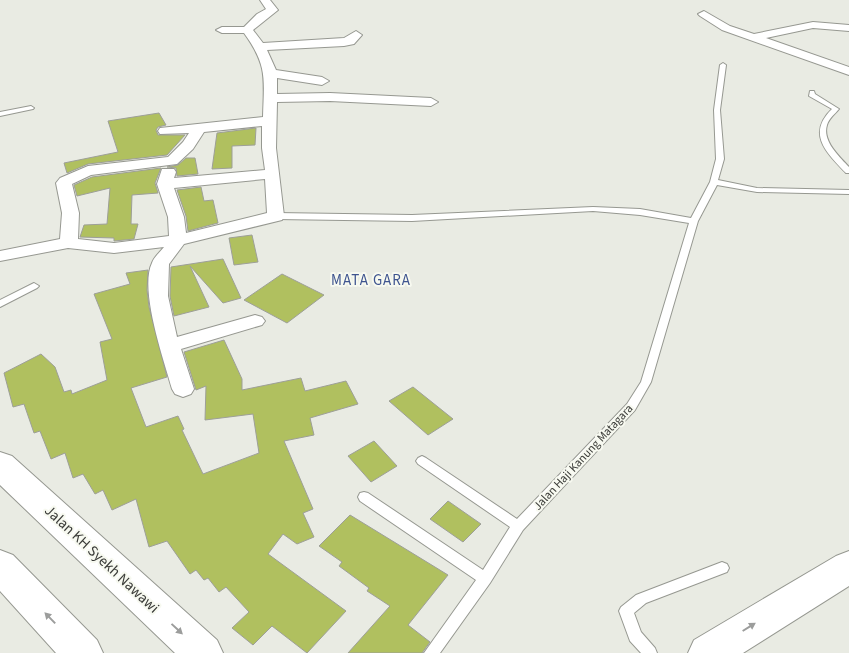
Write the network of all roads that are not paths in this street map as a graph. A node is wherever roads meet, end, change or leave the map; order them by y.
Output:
1 (265, 0) edge
2 (704, 14) dead end
3 (849, 28) edge
4 (222, 30) dead end
5 (247, 30) junction
6 (356, 35) dead end
7 (753, 37) junction
8 (260, 47) junction
9 (723, 65) dead end
10 (849, 71) edge
11 (271, 73) junction
12 (322, 81) dead end
13 (812, 92) dead end
14 (270, 99) junction
15 (430, 102) dead end
16 (31, 108) dead end
17 (0, 114) edge
18 (268, 121) junction
19 (198, 127) junction
20 (165, 131) dead end
21 (172, 161) junction
22 (849, 171) edge
23 (273, 174) junction
24 (714, 182) junction
25 (165, 184) junction
26 (849, 192) edge
27 (276, 216) junction
28 (694, 222) junction
29 (178, 240) junction
30 (68, 243) junction
31 (0, 256) edge
32 (34, 286) dead end
33 (0, 304) edge
34 (255, 321) dead end
35 (172, 345) junction
36 (183, 390) dead end
37 (422, 461) dead end
38 (0, 465) edge
39 (364, 497) dead end
40 (518, 526) junction
41 (0, 566) edge
42 (849, 567) edge
43 (722, 568) dead end
44 (485, 579) junction
45 (83, 653) edge
46 (204, 653) edge
47 (431, 653) edge
48 (650, 653) edge
49 (708, 653) edge

1 - 5 street
2 - 7 street
3 - 7 street
4 - 5 street
5 - 8 street
6 - 8 street
7 - 10 street
8 - 11 street
9 - 24 lane, Jalan Haji Kanung Matagara
11 - 12 street
11 - 14 street
13 - 22 lane
14 - 15 street
14 - 18 street
16 - 17 lane
18 - 19 street
18 - 23 street
19 - 20 street
19 - 21 street
21 - 25 street
21 - 30 street
23 - 25 street
23 - 27 street
24 - 26 lane
24 - 28 lane, Jalan Haji Kanung Matagara
25 - 29 street
27 - 28 lane
27 - 29 street
28 - 40 lane, Jalan Haji Kanung Matagara
29 - 30 street
29 - 35 street
30 - 31 street
32 - 33 lane
34 - 35 street
35 - 36 street
37 - 40 lane
38 -> 46 main road, Jalan KH Syekh Nawawi
39 - 44 lane
40 - 44 lane, Jalan Haji Kanung Matagara
45 -> 41 main road
49 -> 42 main road
43 - 48 lane
44 - 47 lane, Jalan Haji Kanung Matagara

